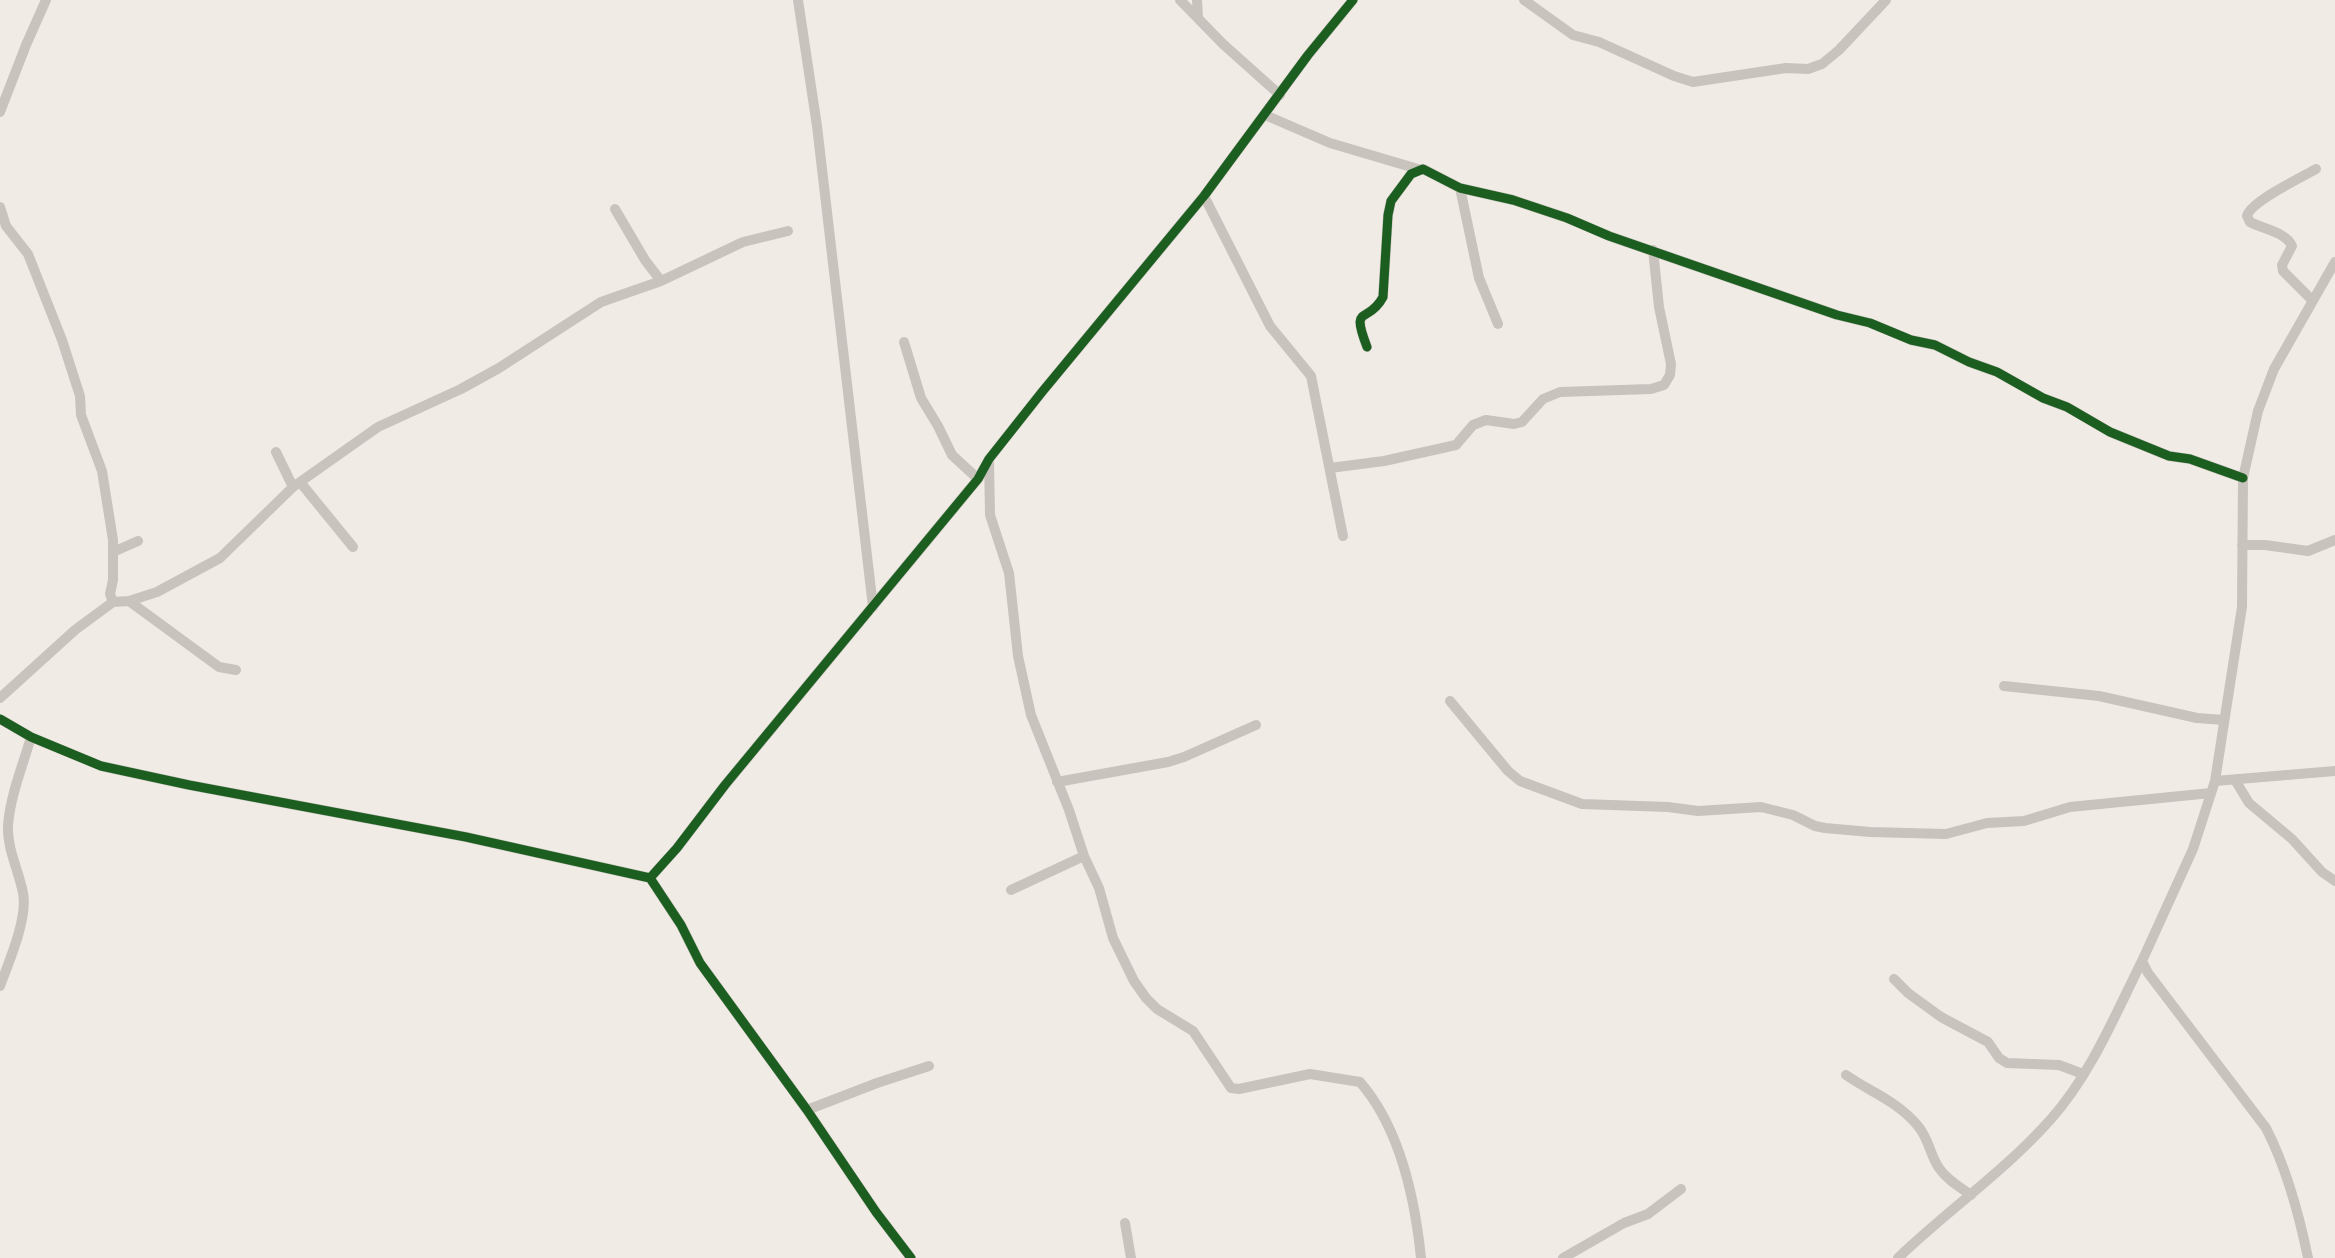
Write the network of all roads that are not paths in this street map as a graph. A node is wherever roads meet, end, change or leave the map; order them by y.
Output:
1 (46, 0) edge
2 (798, 0) edge
3 (1180, 0) edge
4 (1197, 0) edge
5 (1353, 0) edge
6 (1524, 0) edge
7 (1886, 0) edge
8 (1198, 17) junction
9 (1280, 95) junction
10 (0, 112) edge
11 (1265, 114) junction
12 (1418, 169) junction
13 (2316, 169) dead end
14 (1460, 188) junction
15 (1204, 195) junction
16 (0, 207) edge
17 (615, 209) dead end
18 (788, 231) dead end
19 (1653, 250) junction
20 (2335, 262) edge
21 (661, 281) junction
22 (2313, 300) junction
23 (1498, 324) dead end
24 (904, 342) dead end
25 (1366, 347) dead end
26 (276, 453) dead end
27 (989, 459) junction
28 (1330, 468) junction
29 (2243, 478) junction
30 (978, 479) junction
31 (296, 485) junction
32 (1343, 536) dead end
33 (2335, 540) edge
34 (138, 541) dead end
35 (2242, 545) junction
36 (353, 547) dead end
37 (112, 552) junction
38 (129, 601) junction
39 (113, 602) junction
40 (873, 607) junction
41 (236, 670) dead end
42 (2004, 686) dead end
43 (0, 698) edge
44 (1450, 701) dead end
45 (0, 719) edge
46 (2224, 720) junction
47 (1256, 725) dead end
48 (31, 737) junction
49 (2335, 771) edge
50 (2235, 780) junction
51 (2215, 781) junction
52 (1058, 782) junction
53 (2211, 793) junction
54 (5, 843) edge
55 (1084, 856) junction
56 (650, 878) junction
57 (2335, 881) edge
58 (1011, 890) dead end
59 (2142, 961) junction
60 (1894, 979) dead end
61 (0, 986) edge
62 (929, 1066) dead end
63 (2083, 1074) junction
64 (1846, 1075) dead end
65 (807, 1110) junction
66 (1681, 1189) dead end
67 (1971, 1195) junction
68 (1125, 1223) dead end
69 (911, 1258) edge
70 (1131, 1258) edge
71 (1421, 1258) edge
72 (1563, 1258) edge
73 (1898, 1258) edge
74 (2308, 1258) edge

1 - 10 street
2 - 40 street
3 - 8 street
4 - 8 street
5 - 9 street
6 - 7 street
8 - 9 street
9 - 11 street
11 - 12 street
11 - 15 street
12 - 14 street
12 - 25 street
13 - 22 street
14 - 19 street
14 - 23 street
15 - 27 street
15 - 28 street
16 - 37 street
17 - 21 street
18 - 21 street
19 - 28 street
19 - 29 street
20 - 22 street
21 - 31 street
22 - 29 street
24 - 30 street
26 - 31 street
27 - 30 street
27 - 52 street
28 - 32 street
29 - 35 street
30 - 40 street
31 - 36 street
31 - 38 street
33 - 35 street
34 - 37 street
35 - 46 street
37 - 39 street
38 - 39 street
38 - 41 street
39 - 43 street
40 - 56 street
42 - 46 street
44 - 53 street
45 - 48 street
46 - 51 street
47 - 52 street
48 - 54 street
48 - 56 street
49 - 50 street
50 - 51 street
50 - 57 street
51 - 53 street
52 - 55 street
53 - 59 street
54 - 61 street
55 - 58 street
55 - 71 street
56 - 65 street
59 - 63 street
59 - 74 street
60 - 63 street
62 - 65 street
63 - 67 street
64 - 67 street
65 - 69 street
66 - 72 street
67 - 73 street
68 - 70 street

